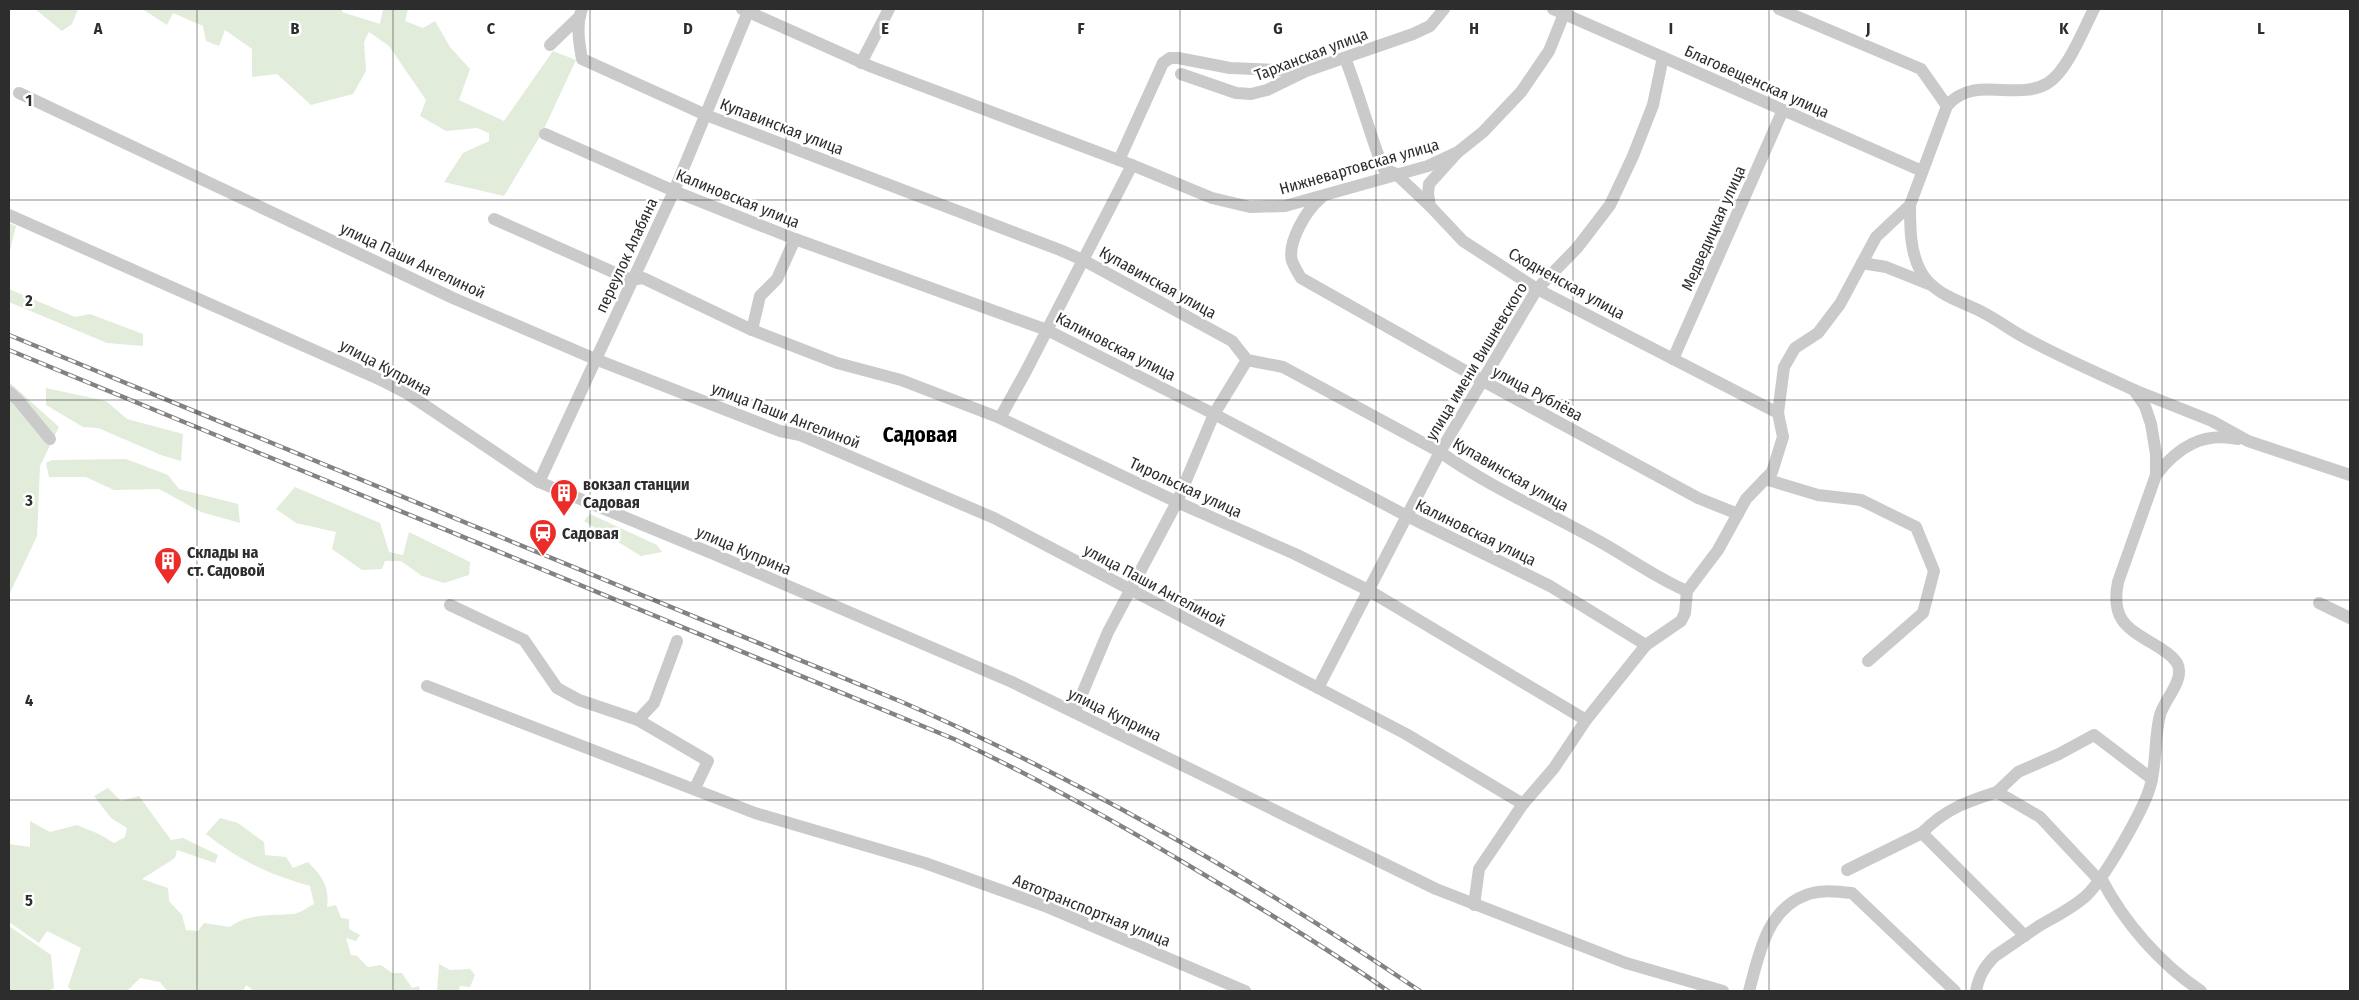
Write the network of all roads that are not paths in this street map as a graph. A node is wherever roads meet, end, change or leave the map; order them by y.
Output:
1 (889, 9) edge
2 (1444, 9) edge
3 (1779, 9) edge
4 (2094, 9) edge
5 (745, 10) edge
6 (1561, 10) edge
7 (581, 12) edge
8 (550, 45) dead end
9 (1663, 57) junction
10 (1345, 58) junction
11 (861, 63) junction
12 (1181, 74) dead end
13 (1281, 77) junction
14 (19, 93) dead end
15 (1947, 106) junction
16 (1783, 110) junction
17 (706, 115) junction
18 (545, 134) dead end
19 (1458, 152) junction
20 (1125, 163) junction
21 (1922, 171) junction
22 (1396, 174) junction
23 (674, 191) junction
24 (1326, 194) junction
25 (1430, 206) junction
26 (1910, 206) junction
27 (9, 216) edge
28 (494, 219) dead end
29 (795, 239) junction
30 (1914, 256) junction
31 (1083, 260) junction
32 (1862, 263) junction
33 (1898, 272) junction
34 (631, 280) junction
35 (1931, 285) junction
36 (1537, 289) junction
37 (752, 330) junction
38 (1047, 330) junction
39 (595, 359) junction
40 (1673, 359) junction
41 (1247, 360) junction
42 (1483, 381) junction
43 (2134, 390) junction
44 (9, 392) edge
45 (1778, 412) junction
46 (1214, 414) junction
47 (1000, 418) junction
48 (50, 438) dead end
49 (2248, 441) junction
50 (1440, 452) junction
51 (2156, 475) junction
52 (2350, 475) edge
53 (1766, 479) junction
54 (539, 482) junction
55 (1177, 502) junction
56 (1738, 514) junction
57 (1407, 516) junction
58 (1130, 590) junction
59 (1368, 590) junction
60 (1687, 592) junction
61 (2319, 603) dead end
62 (450, 605) dead end
63 (2350, 618) edge
64 (677, 641) dead end
65 (1646, 645) junction
66 (1868, 661) dead end
67 (427, 686) dead end
68 (1318, 688) junction
69 (1068, 709) junction
70 (638, 720) junction
71 (1586, 720) junction
72 (2152, 779) junction
73 (695, 788) junction
74 (1997, 792) junction
75 (1523, 804) junction
76 (1922, 832) junction
77 (1848, 870) dead end
78 (2100, 879) junction
79 (1474, 905) junction
80 (2025, 936) junction
81 (2186, 982) junction
82 (1245, 991) edge
83 (1723, 991) edge
84 (1749, 991) edge
85 (1955, 991) edge
86 (1976, 991) edge
87 (2178, 991) edge
88 (2201, 991) edge

1 - 11 street
2 - 10 street, Тарханская улица
3 - 15 street
4 - 15 street
5 - 11 street, Нижневартовская улица
5 - 17 street, переулок Алабяна
6 - 9 street, Благовещенская улица
6 - 19 street, Нижневартовская улица
7 - 8 street
7 - 17 street, Купавинская улица
9 - 16 street, Благовещенская улица
9 - 36 street, улица имени Вишневского
10 - 13 street, Тарханская улица
10 - 22 street, Сходненская улица
11 - 20 street, Нижневартовская улица
12 - 13 street, Тарханская улица
13 - 20 street, Тарханская улица
14 - 39 street, улица Паши Ангелиной
15 - 21 street
16 - 21 street, Благовещенская улица
16 - 40 street, Медведицкая улица
17 - 23 street, переулок Алабяна
17 - 31 street, Купавинская улица
18 - 23 street, Калиновская улица
19 - 22 street, Нижневартовская улица
19 - 25 street
20 - 24 street, Нижневартовская улица
20 - 31 street, Тарханская улица
21 - 26 street
22 - 24 street, Нижневартовская улица
22 - 25 street, Сходненская улица
23 - 29 street, Калиновская улица
23 - 34 street, переулок Алабяна
24 - 42 street, улица Рублёва
25 - 36 street, Сходненская улица
26 - 30 street
26 - 32 street
27 - 54 street, улица Куприна
28 - 34 street, Тирольская улица
29 - 37 street
29 - 38 street, Калиновская улица
30 - 33 street
30 - 35 street
31 - 38 street, Тарханская улица
31 - 41 street, Купавинская улица
32 - 33 street
32 - 45 street
33 - 35 street
34 - 37 street, Тирольская улица
34 - 39 street, переулок Алабяна
35 - 43 street
36 - 40 street, Сходненская улица
36 - 42 street, улица имени Вишневского
37 - 47 street, Тирольская улица
38 - 46 street, Калиновская улица
38 - 47 street, Тарханская улица
39 - 54 street, переулок Алабяна
39 - 58 street, улица Паши Ангелиной
40 - 45 street, Сходненская улица
41 - 46 street
41 - 50 street, Купавинская улица
42 - 50 street, улица имени Вишневского
42 - 56 street, улица Рублёва
43 - 49 street
43 - 51 street
44 - 48 street
45 - 53 street
46 - 55 street
46 - 57 street, Калиновская улица
47 - 55 street, Тирольская улица
49 - 51 street
49 - 52 street
50 - 57 street, улица имени Вишневского
50 - 60 street, Купавинская улица
51 - 72 street
53 - 56 street
53 - 66 street
54 - 69 street, улица Куприна
55 - 58 street
55 - 59 street, Тирольская улица
56 - 60 street
57 - 59 street, улица имени Вишневского
57 - 65 street, Калиновская улица
58 - 68 street, улица Паши Ангелиной
58 - 69 street
59 - 68 street, улица имени Вишневского
59 - 71 street, Тирольская улица
60 - 65 street
61 - 63 street
62 - 70 street
64 - 70 street
65 - 71 street
67 - 73 street, Автотранспортная улица
68 - 75 street, улица Паши Ангелиной
69 - 79 street, улица Куприна
70 - 73 street
71 - 75 street
72 - 74 street
72 - 78 street
73 - 82 street, Автотранспортная улица
74 - 76 street
74 - 78 street
75 - 79 street
76 - 77 street
76 - 80 street
78 - 80 street
78 - 81 street
79 - 83 street, улица Куприна
80 - 86 street
81 - 87 street
81 - 88 street
84 - 85 street

